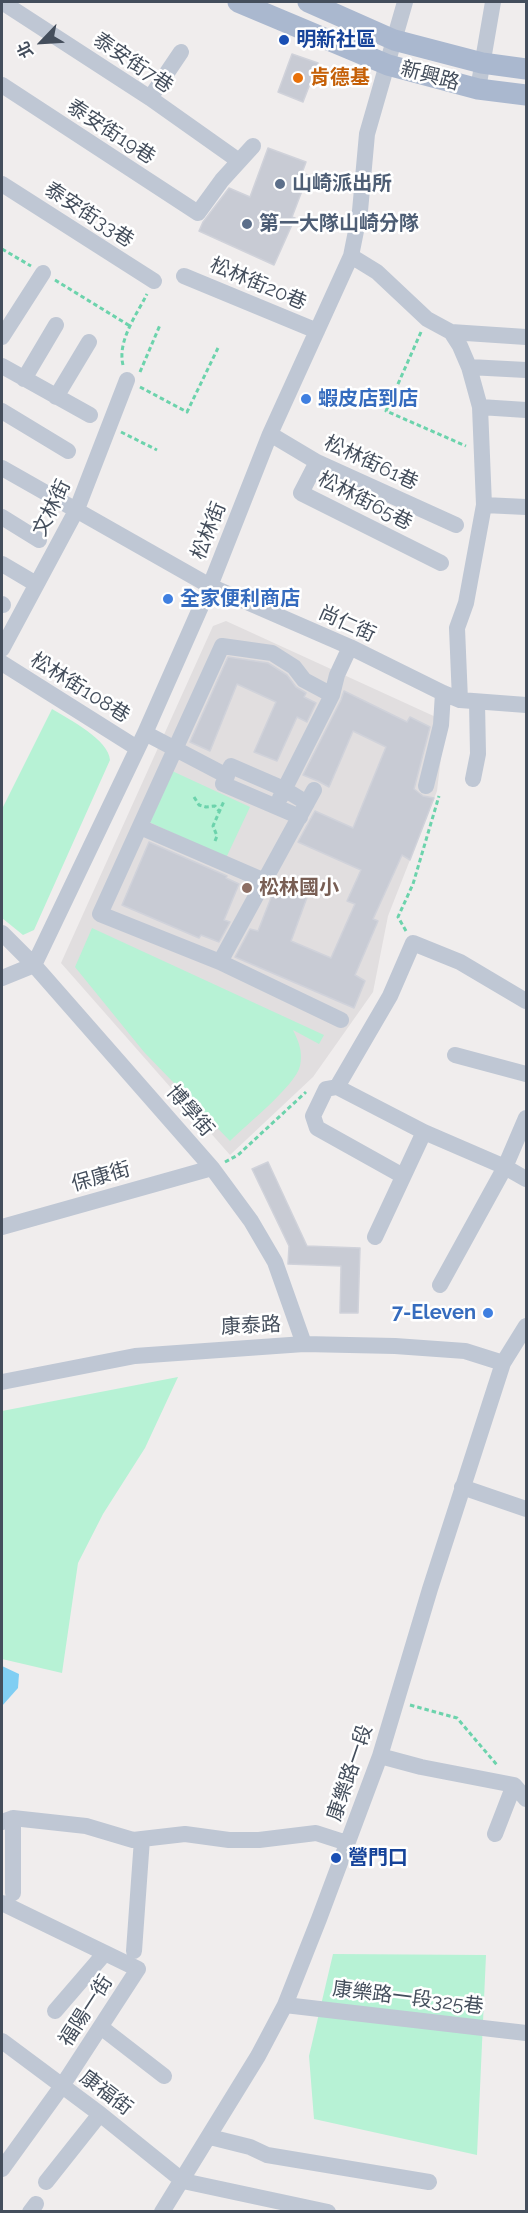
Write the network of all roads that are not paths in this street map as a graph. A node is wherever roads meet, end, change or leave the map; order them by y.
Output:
1 (2, 2) edge
2 (238, 2) edge
3 (308, 2) edge
4 (405, 2) edge
5 (493, 2) edge
6 (394, 40) junction
7 (181, 52) dead end
8 (482, 63) junction
9 (388, 65) junction
10 (526, 69) edge
11 (2, 85) edge
12 (478, 89) junction
13 (526, 94) edge
14 (150, 98) junction
15 (253, 146) dead end
16 (239, 161) junction
17 (2, 184) edge
18 (351, 256) junction
19 (43, 273) road end
20 (184, 276) dead end
21 (154, 281) road end
22 (56, 325) dead end
23 (317, 331) junction
24 (451, 332) junction
25 (2, 337) edge
26 (526, 337) edge
27 (88, 342) dead end
28 (2, 366) edge
29 (469, 367) junction
30 (526, 370) edge
31 (24, 378) junction
32 (131, 382) road end
33 (56, 397) junction
34 (480, 407) junction
35 (526, 410) edge
36 (2, 411) edge
37 (90, 415) dead end
38 (270, 434) junction
39 (68, 451) dead end
40 (317, 462) junction
41 (2, 468) edge
42 (484, 505) junction
43 (526, 507) edge
44 (77, 509) junction
45 (2, 518) edge
46 (456, 525) dead end
47 (39, 540) dead end
48 (441, 563) dead end
49 (2, 564) edge
50 (36, 585) junction
51 (210, 586) junction
52 (350, 647) junction
53 (2, 649) edge
54 (2, 663) edge
55 (443, 693) junction
56 (332, 695) junction
57 (468, 701) junction
58 (526, 705) edge
59 (141, 740) junction
60 (175, 748) junction
61 (227, 776) junction
62 (473, 779) dead end
63 (433, 788) road end
64 (284, 789) junction
65 (307, 803) junction
66 (276, 806) junction
67 (140, 827) junction
68 (265, 881) junction
69 (2, 933) edge
70 (220, 962) junction
71 (34, 964) junction
72 (2, 978) edge
73 (526, 1001) edge
74 (341, 1020) dead end
75 (455, 1055) dead end
76 (526, 1074) edge
77 (337, 1088) junction
78 (526, 1119) edge
79 (424, 1132) junction
80 (505, 1167) junction
81 (212, 1168) junction
82 (403, 1176) junction
83 (526, 1179) edge
84 (2, 1227) edge
85 (375, 1237) dead end
86 (440, 1285) dead end
87 (526, 1326) edge
88 (304, 1344) junction
89 (503, 1363) junction
90 (2, 1382) edge
91 (462, 1487) junction
92 (526, 1509) edge
93 (380, 1756) junction
94 (514, 1785) junction
95 (526, 1799) edge
96 (7, 1820) edge
97 (495, 1834) dead end
98 (142, 1839) junction
99 (348, 1842) junction
100 (7, 1898) edge
101 (134, 1951) dead end
102 (105, 1953) junction
103 (285, 2005) junction
104 (55, 2011) dead end
105 (102, 2028) junction
106 (526, 2033) edge
107 (2, 2041) edge
108 (164, 2076) dead end
109 (62, 2086) junction
110 (100, 2114) junction
111 (210, 2137) junction
112 (2, 2169) edge
113 (183, 2181) junction
114 (46, 2182) dead end
115 (429, 2182) dead end
116 (162, 2211) edge
117 (328, 2211) edge

1 - 14 street, 泰安街7巷
2 - 9 main road, 新興路
3 - 6 main road, 新興路
4 - 6 street, 松林街
5 - 8 street
6 - 8 main road, 新興路
6 - 9 street, 松林街
7 - 14 street
8 - 10 main road, 新興路
8 - 12 street
9 - 12 main road, 新興路
9 - 18 street, 松林街
11 - 16 street, 泰安街19巷
12 - 13 main road, 新興路
14 - 16 street, 泰安街7巷
15 - 16 street
17 - 21 street, 泰安街33巷
18 - 23 street, 松林街
18 - 24 street
19 - 25 street
20 - 23 street, 松林街20巷
22 - 31 street
23 - 38 street, 松林街
24 - 26 street
24 - 29 street
27 - 33 street
28 - 31 street
29 - 30 street
29 - 34 street
31 - 33 street
32 - 44 street, 文林街
33 - 37 street
34 - 35 street
34 - 42 street
36 - 39 street
38 - 40 street, 松林街61巷
38 - 51 street, 松林街
40 - 46 street, 松林街61巷
40 - 48 street, 松林街65巷
41 - 44 street, 尚仁街
42 - 43 street
42 - 57 street
44 - 50 street, 文林街
44 - 51 street, 尚仁街
45 - 47 street
49 - 50 street
50 - 53 street, 文林街
51 - 52 street, 尚仁街
51 - 59 street, 松林街
52 - 55 street, 尚仁街
52 - 56 street
54 - 59 street, 松林街108巷
55 - 57 street, 尚仁街
55 - 63 street
56 - 60 street
56 - 64 street
57 - 58 street, 尚仁街
57 - 62 street
59 - 60 street, 松林街108巷
59 - 71 street, 松林街
60 - 61 street, 松林街108巷
60 - 67 street
61 - 64 street
61 - 66 street
64 - 65 street
64 - 66 street
65 - 66 street
65 - 68 street
67 - 68 street
67 - 70 street
68 - 70 street
69 - 71 street, 博學街
70 - 74 street
71 - 72 street
71 - 81 street, 博學街
73 - 77 street
75 - 76 street
77 - 79 street
77 - 82 street
78 - 80 street
79 - 80 street
79 - 82 street
80 - 83 street
80 - 86 street
81 - 84 street, 保康街
81 - 88 street, 博學街
82 - 85 street
87 - 89 street, 康樂路一段
88 - 89 street, 康泰路
88 - 90 street, 康泰路
89 - 91 street, 康樂路一段
91 - 92 street
91 - 93 street, 康樂路一段
93 - 94 street
93 - 99 street, 康樂路一段
94 - 95 street
94 - 97 street
96 - 98 street
96 - 100 street
98 - 99 street
98 - 101 street
99 - 103 street, 康樂路一段
100 - 102 street, 福陽一街
102 - 104 street
102 - 105 street, 福陽一街
103 - 106 street, 康樂路一段325巷
103 - 111 street, 康樂路一段
105 - 108 street
105 - 109 street, 福陽一街
107 - 109 street, 康福街
109 - 110 street, 康福街
109 - 112 street, 福陽一街
110 - 113 street, 康福街
110 - 114 street
111 - 113 street, 康樂路一段
111 - 115 street
113 - 116 street, 康樂路一段
113 - 117 street

